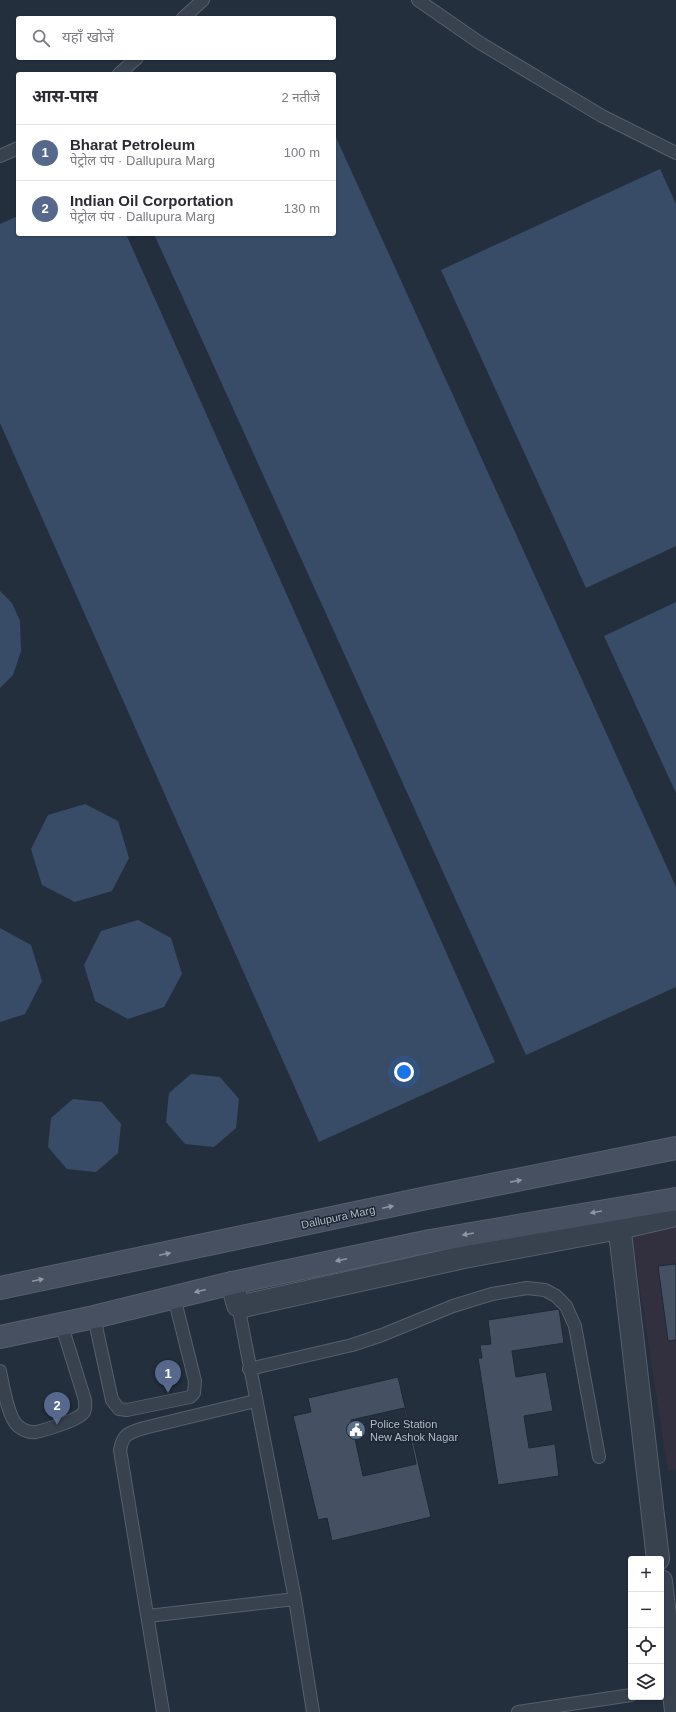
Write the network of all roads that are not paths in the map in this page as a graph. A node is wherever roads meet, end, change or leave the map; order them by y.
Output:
1 (203, 0) edge
2 (418, 0) edge
3 (185, 16) edge
4 (135, 60) edge
5 (121, 72) edge
6 (16, 149) edge
7 (676, 153) edge
8 (0, 156) edge
9 (676, 1148) edge
10 (676, 1199) edge
11 (676, 1215) edge
12 (618, 1218) junction
13 (232, 1283) junction
14 (0, 1288) edge
15 (174, 1297) junction
16 (238, 1305) junction
17 (94, 1317) junction
18 (61, 1323) junction
19 (0, 1336) edge
20 (249, 1369) junction
21 (0, 1371) edge
22 (255, 1400) junction
23 (599, 1457) dead end
24 (658, 1556) edge
25 (662, 1592) edge
26 (294, 1599) junction
27 (148, 1616) junction
28 (667, 1690) edge
29 (628, 1695) edge
30 (676, 1711) edge
31 (163, 1712) edge
32 (313, 1712) edge
33 (518, 1712) edge

1 - 3 lane
2 - 7 lane
4 - 5 lane
6 - 8 lane
14 -> 9 main road, Dallupura Marg
10 - 12 main road
11 - 12 street
12 -> 13 main road
12 - 16 street
12 - 24 street
13 -> 15 main road
13 - 16 street
15 - 17 main road
15 - 17 lane
16 - 20 lane
17 - 18 main road
18 - 19 main road
18 - 21 lane
20 - 22 lane
20 - 23 lane
22 - 26 lane
22 - 27 lane
25 - 28 street
26 - 27 lane
26 - 32 lane
27 - 31 lane
28 - 30 street
29 - 33 lane

